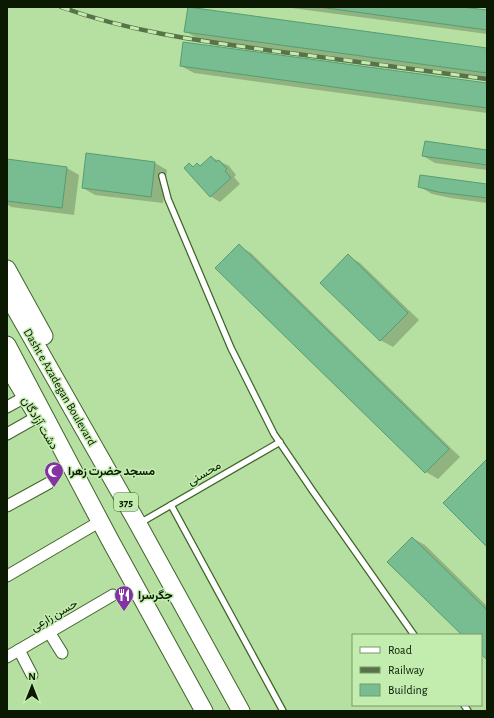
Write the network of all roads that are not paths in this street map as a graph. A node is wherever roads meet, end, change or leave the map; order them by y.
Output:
1 (162, 176) dead end
2 (7, 269) edge
3 (7, 294) edge
4 (7, 345) edge
5 (7, 367) edge
6 (25, 397) junction
7 (7, 407) edge
8 (36, 417) junction
9 (7, 434) edge
10 (280, 442) junction
11 (49, 482) dead end
12 (171, 505) junction
13 (7, 506) edge
14 (99, 522) junction
15 (138, 524) junction
16 (110, 540) junction
17 (7, 576) edge
18 (113, 595) dead end
19 (49, 632) junction
20 (413, 634) edge
21 (18, 650) junction
22 (62, 653) dead end
23 (7, 657) edge
24 (32, 675) dead end
25 (204, 711) edge
26 (241, 711) edge
27 (283, 711) edge

1 - 10 lane
2 - 15 main road
3 - 15 main road, Dasht e Azadegan Boulevard / 375
4 - 16 main road, Dasht e Azadegan Boulevard / 375
5 - 6 main road, دشت آزادگان
6 - 7 street
6 - 8 main road, دشت آزادگان
8 - 9 street
8 - 14 main road, دشت آزادگان
10 - 12 lane, محسنی
10 - 20 lane
11 - 13 street
12 - 15 lane, محسنی
12 - 27 lane
14 - 16 main road, دشت آزادگان
14 - 17 street
15 - 26 main road, Dasht e Azadegan Boulevard / 375
16 - 25 main road, Dasht e Azadegan Boulevard / 375
18 - 19 street, حسن زارعی
19 - 21 street, حسن زارعی
19 - 22 street
21 - 23 street, حسن زارعی
21 - 24 street

